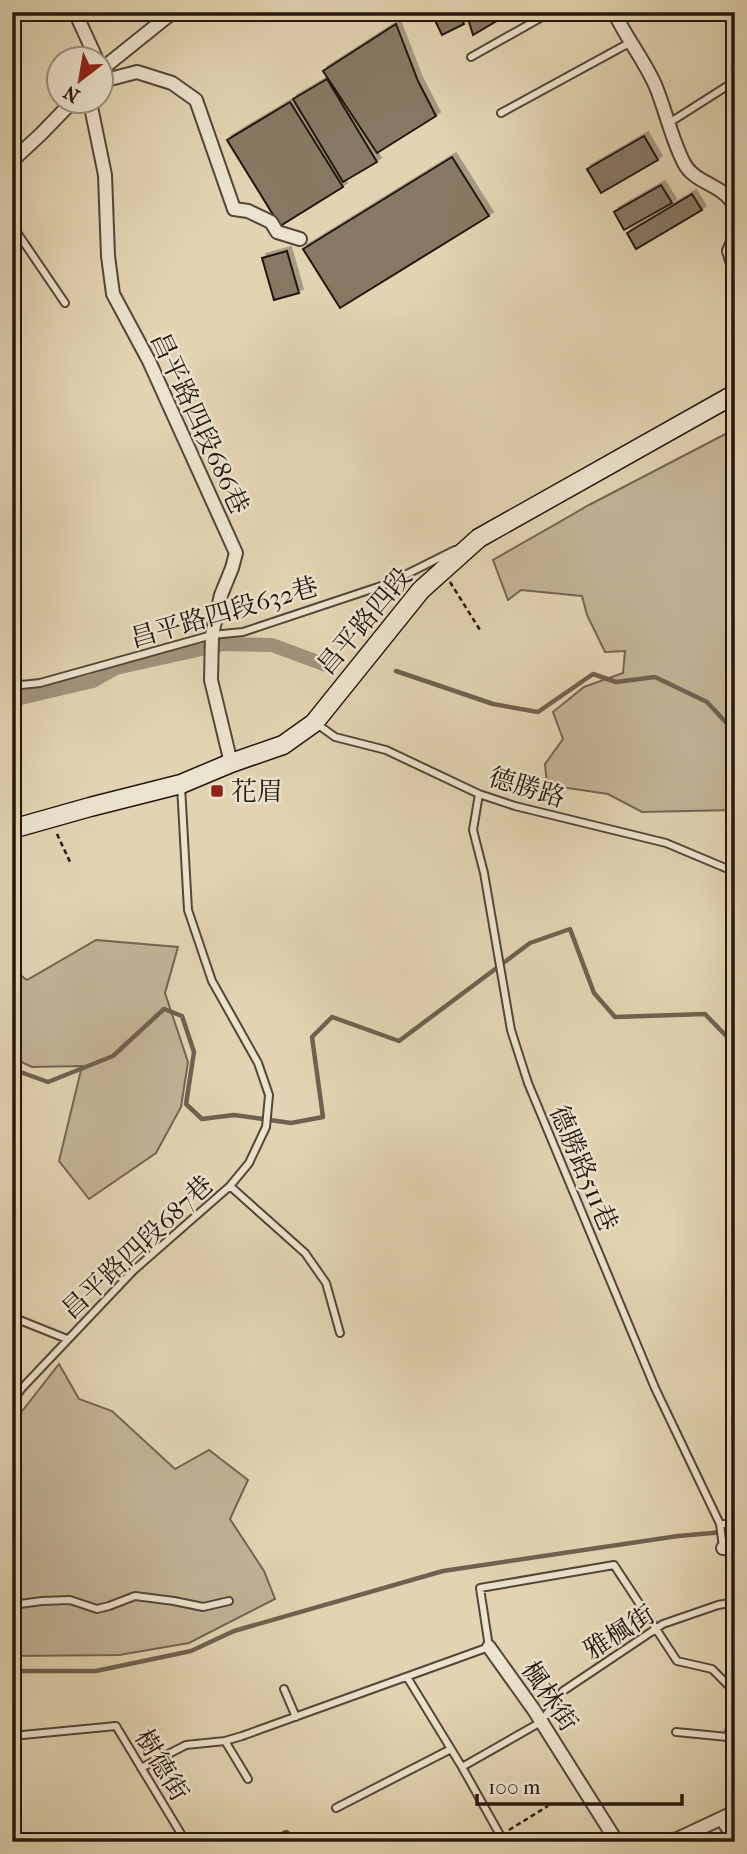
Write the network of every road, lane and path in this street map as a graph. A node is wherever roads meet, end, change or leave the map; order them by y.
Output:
1 (75, 12) edge
2 (173, 12) edge
3 (551, 12) edge
4 (614, 12) edge
5 (631, 42) junction
6 (91, 46) edge
7 (471, 57) dead end
8 (116, 58) edge
9 (116, 77) edge
10 (735, 81) edge
11 (501, 113) dead end
12 (58, 116) edge
13 (93, 116) edge
14 (669, 122) junction
15 (12, 161) edge
16 (735, 208) edge
17 (12, 225) edge
18 (735, 237) edge
19 (300, 239) dead end
20 (735, 270) edge
21 (65, 303) dead end
22 (735, 394) edge
23 (479, 538) junction
24 (443, 570) junction
25 (480, 630) dead end
26 (212, 635) junction
27 (12, 687) edge
28 (314, 723) junction
29 (232, 763) junction
30 (181, 784) junction
31 (479, 794) junction
32 (50, 818) junction
33 (12, 829) edge
34 (71, 864) dead end
35 (735, 872) edge
36 (230, 1186) junction
37 (12, 1317) edge
38 (340, 1333) dead end
39 (67, 1339) junction
40 (12, 1402) edge
41 (720, 1524) junction
42 (735, 1524) edge
43 (729, 1548) edge
44 (229, 1601) dead end
45 (735, 1602) edge
46 (12, 1605) edge
47 (657, 1629) junction
48 (489, 1647) junction
49 (407, 1677) junction
50 (285, 1689) dead end
51 (735, 1692) edge
52 (735, 1706) edge
53 (296, 1717) junction
54 (541, 1722) junction
55 (676, 1732) dead end
56 (12, 1736) edge
57 (728, 1737) junction
58 (225, 1741) junction
59 (451, 1749) junction
60 (735, 1749) edge
61 (462, 1767) junction
62 (141, 1768) junction
63 (248, 1779) dead end
64 (548, 1806) dead end
65 (336, 1808) dead end
66 (735, 1812) edge
67 (719, 1820) junction
68 (502, 1839) edge
69 (186, 1842) edge
70 (274, 1842) edge
71 (290, 1842) edge
72 (617, 1842) edge
73 (671, 1842) edge
74 (733, 1842) edge

1 - 6 street
2 - 8 street
3 - 7 lane
4 - 5 street
5 - 11 lane
5 - 14 street
9 - 19 street
10 - 14 lane
12 - 15 street
13 - 26 street, 昌平路四段686巷
14 - 16 street
17 - 21 lane
18 - 20 street
22 - 23 street, 昌平路四段
23 - 24 street, 昌平路四段
23 - 26 lane, 昌平路四段632巷
24 - 25 path
24 - 28 street, 昌平路四段
26 - 27 lane, 昌平路四段632巷
26 - 29 street, 昌平路四段686巷
28 - 29 street, 昌平路四段
28 - 31 lane, 德勝路
29 - 30 street, 昌平路四段
30 - 32 street, 昌平路四段
30 - 36 lane, 昌平路四段687巷
31 - 35 lane, 德勝路
31 - 41 lane, 德勝路511巷
32 - 33 street, 昌平路四段
32 - 34 path
36 - 38 lane
36 - 39 lane, 昌平路四段687巷
37 - 39 lane
39 - 40 lane, 昌平路四段687巷
41 - 42 lane
41 - 43 lane, 德勝路511巷
44 - 46 lane
45 - 47 lane, 雅楓街
47 - 48 lane
47 - 51 lane
47 - 54 lane, 雅楓街
48 - 49 lane
48 - 54 street, 楓林街
49 - 53 lane
49 - 59 lane
50 - 53 lane
52 - 57 lane
53 - 58 lane
54 - 61 lane
54 - 72 street, 楓林街
55 - 57 lane
56 - 62 lane, 樹德街
57 - 60 lane
58 - 62 lane
58 - 63 lane
59 - 61 lane
59 - 65 lane
61 - 68 lane
62 - 69 lane, 樹德街
64 - 68 path
66 - 67 street
67 - 73 street
67 - 74 lane
70 - 71 lane

